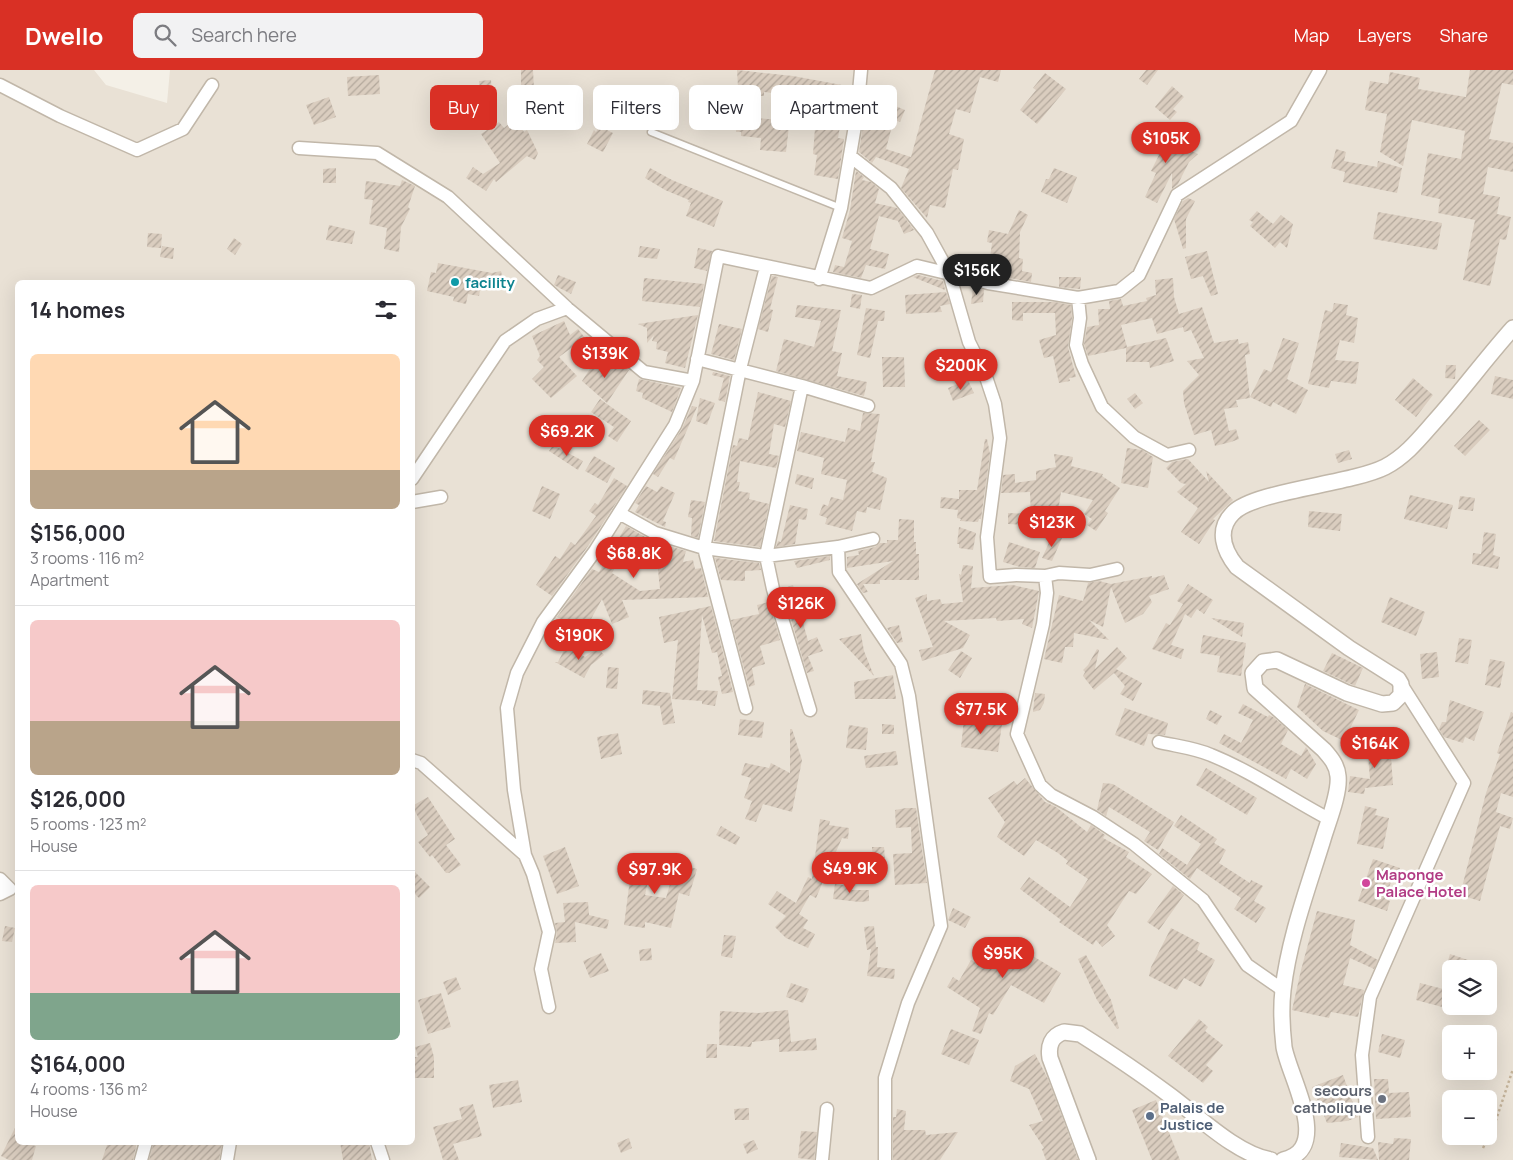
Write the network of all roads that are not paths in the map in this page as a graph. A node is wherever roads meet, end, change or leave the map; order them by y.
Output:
1 (861, 70) edge
2 (1320, 70) edge
3 (0, 85) edge
4 (212, 85) dead end
5 (651, 132) dead end
6 (299, 148) dead end
7 (850, 156) junction
8 (841, 208) junction
9 (766, 267) junction
10 (949, 274) junction
11 (819, 279) junction
12 (1078, 298) junction
13 (568, 308) junction
14 (1513, 328) edge
15 (697, 359) junction
16 (740, 369) junction
17 (693, 381) junction
18 (802, 386) junction
19 (868, 406) dead end
20 (1190, 450) dead end
21 (415, 475) edge
22 (441, 497) dead end
23 (415, 501) edge
24 (619, 514) junction
25 (873, 540) dead end
26 (838, 547) junction
27 (704, 548) junction
28 (766, 556) junction
29 (1116, 569) dead end
30 (1045, 576) junction
31 (1401, 684) junction
32 (746, 708) dead end
33 (810, 710) dead end
34 (1159, 742) dead end
35 (415, 761) edge
36 (1329, 819) junction
37 (525, 854) junction
38 (0, 879) edge
39 (0, 894) edge
40 (1283, 990) junction
41 (548, 1007) dead end
42 (827, 1109) dead end
43 (1368, 1137) dead end
44 (145, 1145) edge
45 (230, 1145) edge
46 (378, 1145) edge
47 (141, 1160) edge
48 (227, 1160) edge
49 (383, 1160) edge
50 (822, 1160) edge
51 (885, 1160) edge
52 (1088, 1160) edge
53 (1271, 1160) edge
54 (1283, 1160) edge

1 - 7 street
2 - 12 street
3 - 4 street
5 - 8 lane
6 - 13 street
7 - 8 street
7 - 10 street
8 - 11 street
9 - 11 street
9 - 15 street
9 - 16 street
10 - 11 street
10 - 12 street
10 - 30 street
12 - 20 street
13 - 17 street
13 - 21 street
14 - 31 street
15 - 16 street
15 - 17 street
16 - 18 street
16 - 27 street
17 - 24 street
18 - 19 street
18 - 28 street
22 - 23 street
24 - 27 street
24 - 37 street
25 - 26 street
26 - 28 street
26 - 51 street
27 - 28 street
27 - 32 street
28 - 33 street
29 - 30 street
30 - 40 street
31 - 36 street
31 - 43 street
34 - 36 street
35 - 37 street
36 - 40 street
37 - 41 street
38 - 39 street
40 - 54 street
42 - 50 street
44 - 47 street
45 - 48 street
46 - 49 street
52 - 53 street

